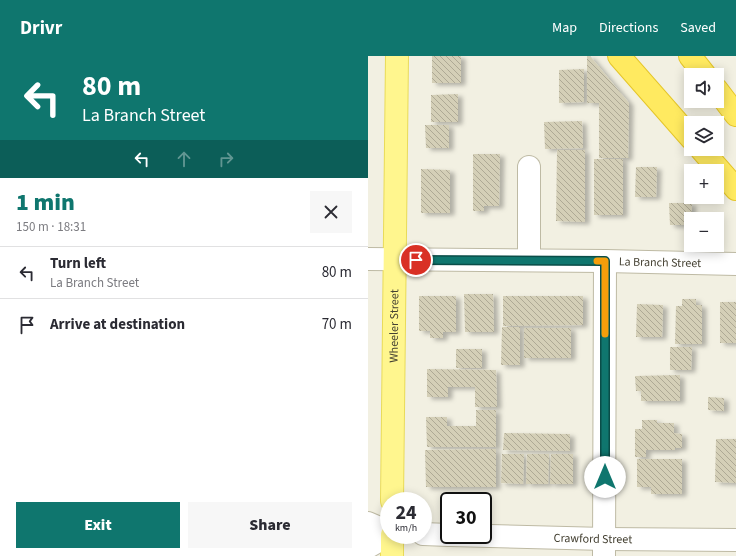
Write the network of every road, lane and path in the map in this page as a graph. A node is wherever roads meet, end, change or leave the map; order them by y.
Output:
1 (397, 56) edge
2 (619, 56) edge
3 (635, 56) edge
4 (690, 56) edge
5 (699, 68) edge
6 (724, 99) edge
7 (736, 114) edge
8 (684, 119) edge
9 (684, 130) edge
10 (707, 156) edge
11 (712, 156) edge
12 (529, 167) dead end
13 (736, 187) edge
14 (368, 259) edge
15 (395, 260) junction
16 (529, 260) junction
17 (605, 261) junction
18 (736, 264) edge
19 (392, 492) edge
20 (368, 523) edge
21 (380, 529) edge
22 (380, 539) edge
23 (492, 539) edge
24 (736, 540) edge
25 (391, 544) edge
26 (368, 546) edge
27 (604, 548) edge
28 (392, 556) edge

1 - 15 main road, Wheeler Street
2 - 9 highway
3 - 8 highway
4 - 5 highway
6 - 7 highway
10 - 13 highway
11 - 13 highway
12 - 16 street
14 - 15 street, La Branch Street
15 - 16 street, La Branch Street
15 - 19 main road, Wheeler Street
16 - 17 street, La Branch Street
17 - 18 street, La Branch Street
17 - 27 street
20 - 21 street
22 - 26 street
23 - 27 street, Crawford Street
24 - 27 street, Crawford Street
25 - 28 main road

